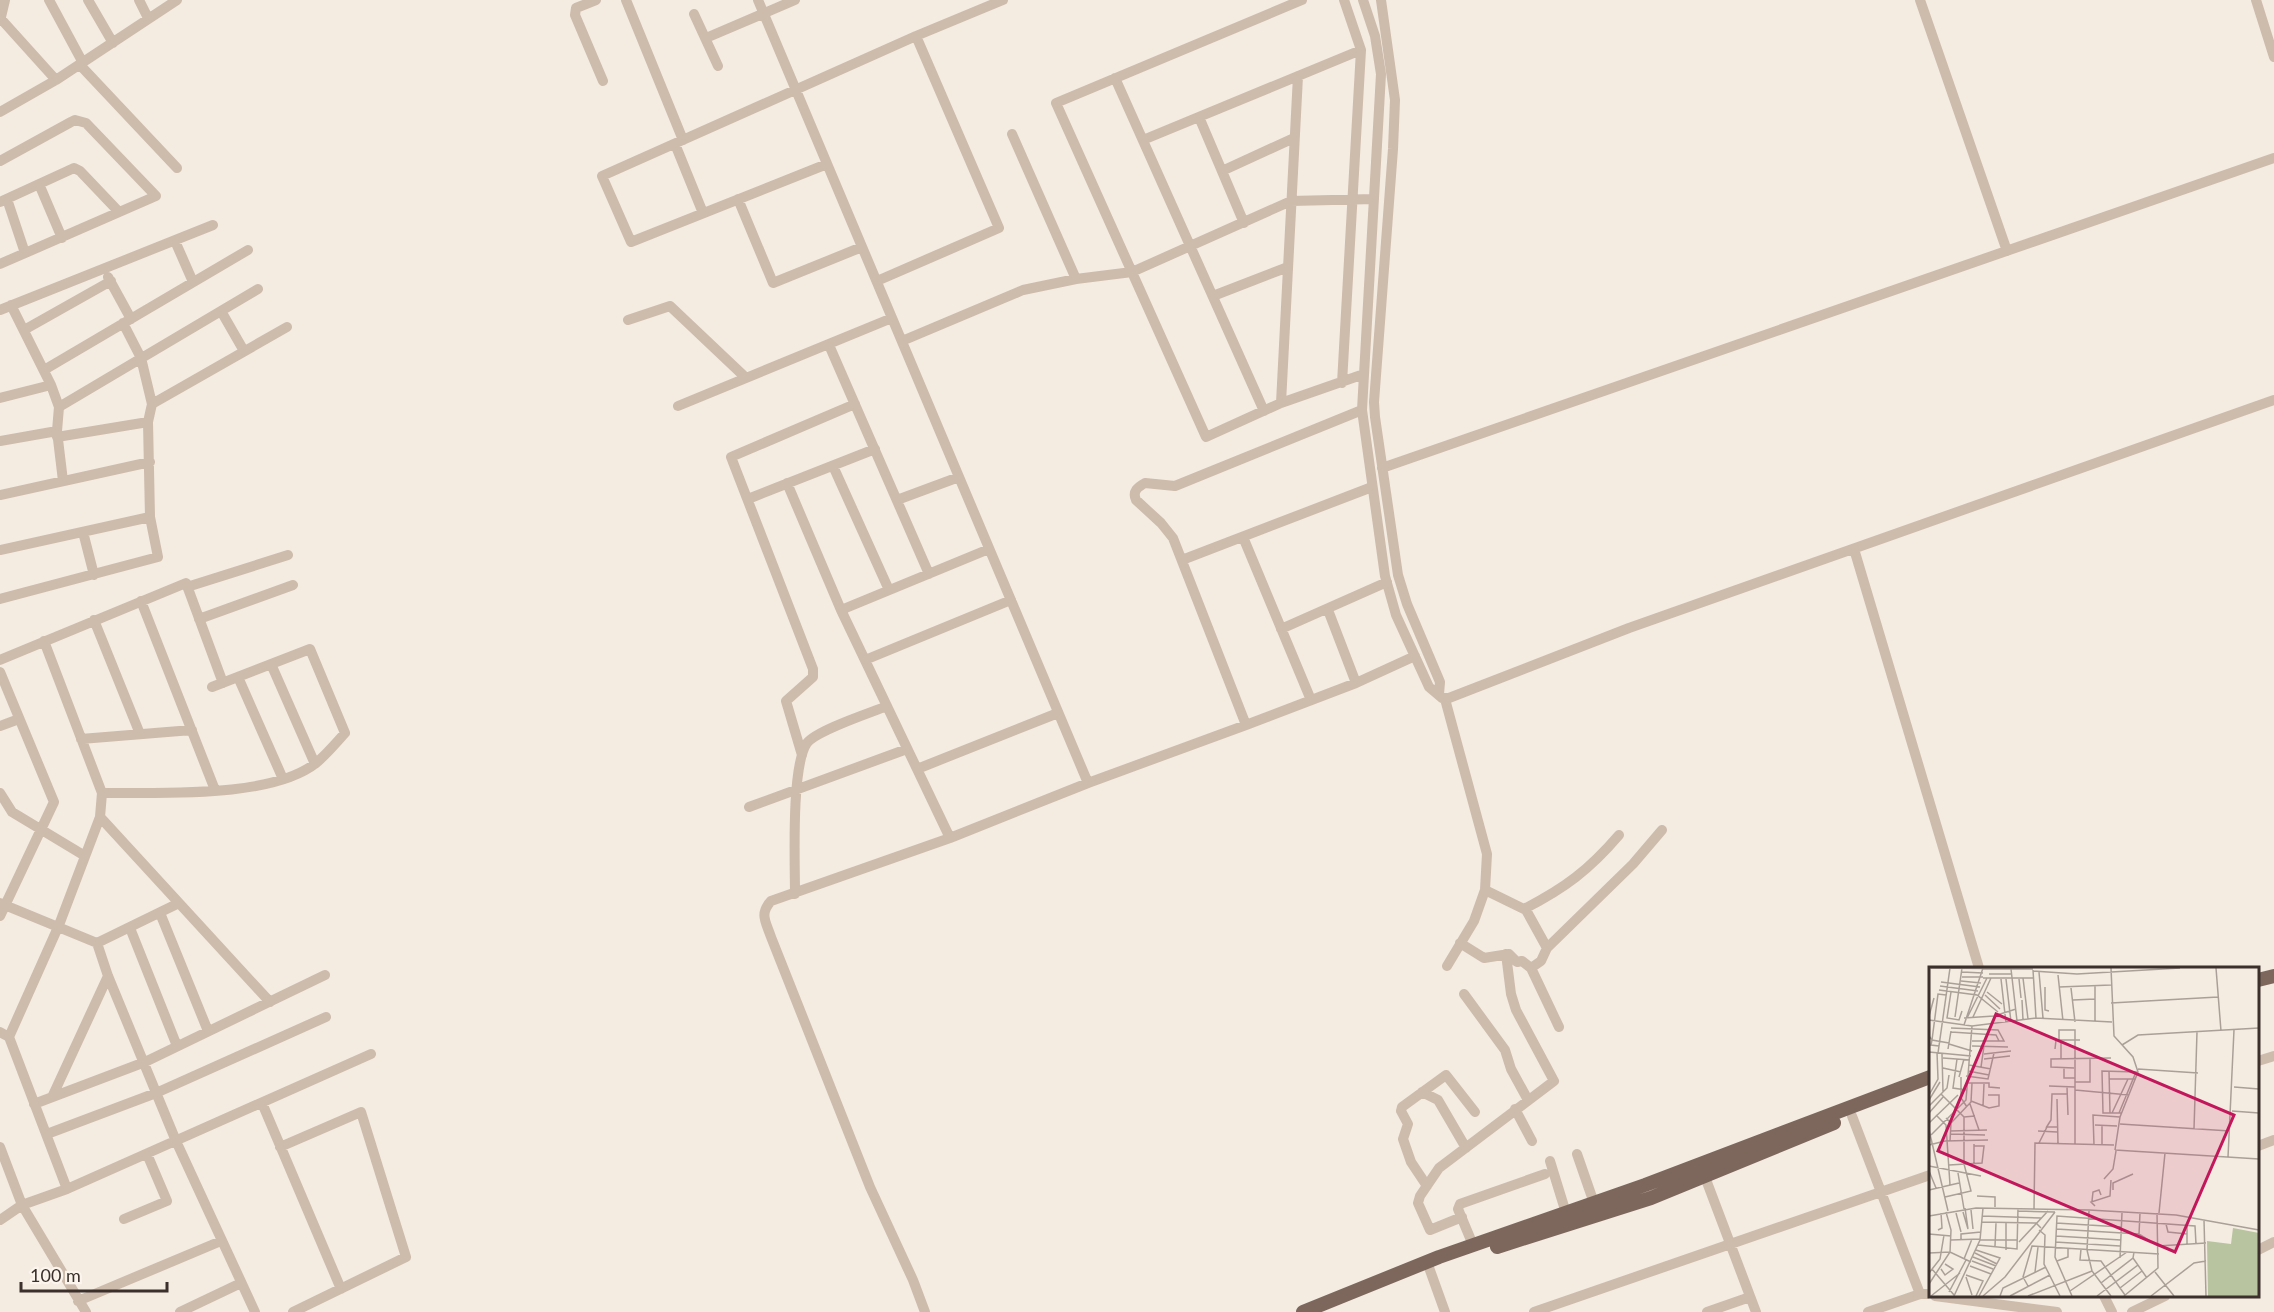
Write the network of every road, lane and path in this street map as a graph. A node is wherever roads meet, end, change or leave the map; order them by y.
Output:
1 (5, 0) edge
2 (49, 0) edge
3 (88, 0) edge
4 (139, 0) edge
5 (177, 0) edge
6 (596, 0) edge
7 (626, 0) edge
8 (758, 0) edge
9 (795, 0) edge
10 (1003, 0) edge
11 (1302, 0) edge
12 (1344, 0) edge
13 (1363, 0) edge
14 (1381, 0) edge
15 (1920, 0) edge
16 (2256, 0) edge
17 (694, 14) dead end
18 (764, 14) junction
19 (148, 18) junction
20 (0, 20) edge
21 (916, 36) junction
22 (706, 38) junction
23 (113, 43) junction
24 (1361, 50) junction
25 (2274, 57) edge
26 (82, 64) junction
27 (718, 66) dead end
28 (1298, 76) junction
29 (1115, 78) junction
30 (56, 80) junction
31 (603, 81) dead end
32 (796, 90) junction
33 (0, 112) edge
34 (1199, 117) junction
35 (1012, 134) dead end
36 (1294, 138) junction
37 (1143, 140) junction
38 (679, 142) junction
39 (2274, 158) edge
40 (0, 162) edge
41 (827, 164) junction
42 (177, 168) dead end
43 (1222, 171) junction
44 (39, 184) junction
45 (738, 199) junction
46 (1374, 199) junction
47 (1352, 200) junction
48 (4, 201) edge
49 (1291, 201) junction
50 (119, 212) junction
51 (704, 213) junction
52 (1244, 224) junction
53 (213, 225) dead end
54 (62, 238) junction
55 (175, 241) junction
56 (1190, 246) junction
57 (862, 247) junction
58 (248, 250) dead end
59 (2007, 251) junction
60 (25, 254) junction
61 (0, 264) edge
62 (1288, 267) junction
63 (104, 269) junction
64 (1132, 272) junction
65 (1076, 279) junction
66 (111, 281) junction
67 (876, 281) junction
68 (193, 282) junction
69 (258, 290) dead end
70 (1213, 296) junction
71 (11, 305) junction
72 (0, 310) edge
73 (221, 311) junction
74 (892, 318) junction
75 (628, 320) dead end
76 (127, 321) junction
77 (287, 327) dead end
78 (24, 330) junction
79 (902, 341) junction
80 (829, 345) junction
81 (244, 351) junction
82 (141, 358) junction
83 (44, 370) junction
84 (1364, 374) junction
85 (745, 377) junction
86 (1342, 383) junction
87 (51, 385) junction
88 (0, 398) edge
89 (2274, 400) edge
90 (855, 404) junction
91 (1281, 404) junction
92 (152, 405) junction
93 (678, 406) dead end
94 (59, 407) junction
95 (1362, 410) junction
96 (1264, 411) junction
97 (148, 422) junction
98 (57, 434) junction
99 (0, 440) edge
100 (875, 449) junction
101 (150, 462) junction
102 (833, 465) junction
103 (1382, 468) junction
104 (958, 477) junction
105 (63, 481) junction
106 (787, 483) junction
107 (1372, 487) junction
108 (0, 495) edge
109 (748, 499) junction
110 (897, 500) junction
111 (150, 517) junction
112 (83, 532) junction
113 (1243, 537) junction
114 (989, 549) junction
115 (1854, 549) junction
116 (0, 550) edge
117 (288, 555) dead end
118 (1182, 560) junction
119 (929, 574) junction
120 (94, 575) junction
121 (1387, 582) junction
122 (293, 585) dead end
123 (187, 587) junction
124 (889, 590) junction
125 (0, 599) edge
126 (1011, 600) junction
127 (141, 602) junction
128 (841, 610) junction
129 (1328, 610) junction
130 (199, 619) junction
131 (94, 620) junction
132 (1281, 629) junction
133 (44, 641) junction
134 (1415, 656) junction
135 (0, 660) edge
136 (865, 660) junction
137 (271, 664) junction
138 (0, 672) edge
139 (238, 677) junction
140 (1356, 682) junction
141 (1442, 696) junction
142 (1311, 700) junction
143 (887, 706) junction
144 (1058, 713) junction
145 (19, 719) junction
146 (1246, 725) junction
147 (0, 726) edge
148 (192, 730) junction
149 (140, 734) junction
150 (81, 739) junction
151 (907, 749) junction
152 (802, 755) junction
153 (315, 764) junction
154 (916, 769) junction
155 (283, 779) junction
156 (1088, 783) junction
157 (215, 790) junction
158 (796, 790) junction
159 (0, 793) edge
160 (102, 793) junction
161 (749, 807) dead end
162 (100, 817) junction
163 (1662, 830) dead end
164 (42, 831) junction
165 (1619, 835) dead end
166 (950, 838) junction
167 (85, 856) junction
168 (1485, 891) junction
169 (795, 894) junction
170 (179, 903) junction
171 (3, 904) edge
172 (1524, 909) junction
173 (160, 913) junction
174 (0, 916) edge
175 (59, 925) junction
176 (130, 928) junction
177 (97, 943) junction
178 (1460, 943) junction
179 (1547, 948) junction
180 (1506, 954) junction
181 (1447, 966) dead end
182 (1978, 967) edge
183 (1531, 968) junction
184 (325, 975) dead end
185 (108, 976) junction
186 (2274, 976) edge
187 (2259, 980) edge
188 (2274, 981) edge
189 (2259, 986) edge
190 (1464, 994) dead end
191 (270, 1002) junction
192 (326, 1017) dead end
193 (1559, 1027) dead end
194 (208, 1031) junction
195 (4, 1035) edge
196 (177, 1046) junction
197 (370, 1054) dead end
198 (2274, 1056) edge
199 (2259, 1061) edge
200 (145, 1062) junction
201 (1929, 1077) edge
202 (1929, 1086) edge
203 (1422, 1092) junction
204 (156, 1093) junction
205 (53, 1095) junction
206 (1528, 1101) junction
207 (262, 1103) junction
208 (34, 1104) junction
209 (1515, 1109) junction
210 (1475, 1112) dead end
211 (1852, 1116) junction
212 (47, 1134) junction
213 (2274, 1140) edge
214 (176, 1141) junction
215 (1532, 1141) dead end
216 (2259, 1146) edge
217 (0, 1147) edge
218 (280, 1147) junction
219 (1466, 1148) junction
220 (147, 1154) junction
221 (1576, 1154) dead end
222 (1550, 1161) dead end
223 (1545, 1174) dead end
224 (1929, 1175) edge
225 (1705, 1177) junction
226 (1427, 1186) junction
227 (67, 1189) junction
228 (1881, 1192) junction
229 (1594, 1203) junction
230 (22, 1205) junction
231 (1566, 1213) junction
232 (1462, 1217) junction
233 (124, 1219) dead end
234 (0, 1221) edge
235 (221, 1241) junction
236 (2274, 1242) edge
237 (1730, 1244) junction
238 (1473, 1245) junction
239 (2259, 1250) edge
240 (1428, 1265) junction
241 (241, 1282) junction
242 (341, 1289) junction
243 (1925, 1294) edge
244 (1750, 1297) junction
245 (1943, 1297) edge
246 (2104, 1297) edge
247 (2163, 1297) edge
248 (78, 1302) junction
249 (86, 1312) edge
250 (180, 1312) edge
251 (255, 1312) edge
252 (293, 1312) edge
253 (925, 1312) edge
254 (1303, 1312) edge
255 (1318, 1312) edge
256 (1445, 1312) edge
257 (1534, 1312) edge
258 (1707, 1312) edge
259 (1756, 1312) edge
260 (1868, 1312) edge
261 (2057, 1312) edge
262 (2112, 1312) edge
263 (2132, 1312) edge

1 - 20 street
2 - 26 street
3 - 23 street
4 - 19 street
5 - 19 street
6 - 31 street
7 - 38 street
8 - 18 street
9 - 18 street
10 - 21 street
11 - 29 street
12 - 24 street
13 - 46 street
14 - 103 street
15 - 59 street
16 - 25 street
17 - 22 street
18 - 22 street
18 - 32 street
19 - 23 street
20 - 30 street
21 - 32 street
21 - 67 street
22 - 27 street
23 - 26 street
24 - 28 street
24 - 47 street
26 - 30 street
26 - 42 street
28 - 34 street
28 - 36 street
29 - 37 street
29 - 64 street
30 - 33 street
32 - 38 street
32 - 41 street
34 - 37 street
34 - 43 street
35 - 65 street
36 - 43 street
36 - 49 street
37 - 56 street
38 - 51 street
38 - 51 street
39 - 59 street
40 - 50 street
41 - 45 street
41 - 57 street
43 - 52 street
44 - 48 street
44 - 50 street
44 - 54 street
45 - 51 street
45 - 57 street
46 - 47 street
46 - 84 street
47 - 49 street
47 - 86 street
48 - 60 street
49 - 52 street
49 - 62 street
50 - 54 street
52 - 56 street
53 - 55 street
54 - 60 street
55 - 63 street
55 - 68 street
56 - 64 street
56 - 70 street
57 - 67 street
58 - 68 street
59 - 103 street
60 - 61 street
62 - 70 street
62 - 91 street
63 - 66 street
63 - 71 street
64 - 65 street
64 - 96 street
65 - 79 street
66 - 76 street
66 - 78 street
67 - 74 street
68 - 76 street
69 - 73 street
70 - 96 street
71 - 72 street
71 - 78 street
73 - 81 street
73 - 82 street
74 - 79 street
74 - 80 street
75 - 85 street
76 - 82 street
76 - 83 street
77 - 81 street
78 - 83 street
79 - 104 street
80 - 85 street
80 - 90 street
81 - 92 street
82 - 92 street
82 - 94 street
83 - 87 street
84 - 86 street
84 - 95 street
85 - 93 street
86 - 91 street
87 - 88 street
87 - 94 street
89 - 115 street
90 - 100 street
90 - 109 street
91 - 96 street
92 - 97 street
94 - 98 street
95 - 107 street
95 - 118 street
97 - 98 street
97 - 101 street
98 - 99 street
98 - 105 street
100 - 102 street
100 - 110 street
101 - 105 street
101 - 111 street
102 - 106 street
102 - 124 street
103 - 141 street
104 - 110 street
104 - 114 street
105 - 108 street
106 - 109 street
106 - 128 street
107 - 113 street
107 - 121 street
109 - 152 street
110 - 119 street
111 - 112 street
111 - 120 street
112 - 116 street
112 - 120 street
113 - 118 street
113 - 132 street
114 - 119 street
114 - 126 street
115 - 141 street
115 - 182 street
117 - 123 street
118 - 146 street
119 - 124 street
120 - 125 street
121 - 129 street
121 - 134 street
122 - 130 street
123 - 127 street
123 - 130 street
124 - 128 street
126 - 136 street
126 - 144 street
127 - 131 street
127 - 148 street
128 - 136 street
129 - 132 street
129 - 140 street
130 - 139 street
131 - 133 street
131 - 149 street
132 - 142 street
133 - 135 street
133 - 150 street
134 - 140 street
134 - 141 street
136 - 143 street
137 - 139 street
137 - 153 street
137 - 153 street
138 - 145 street
139 - 155 street
140 - 142 street
141 - 168 street
142 - 146 street
143 - 151 street
143 - 152 street
144 - 154 street
144 - 156 street
145 - 147 street
145 - 164 street
146 - 156 street
148 - 149 street
148 - 157 street
149 - 150 street
150 - 160 street
151 - 154 street
151 - 158 street
152 - 158 street
153 - 155 street
154 - 166 street
155 - 157 street
156 - 166 street
157 - 160 street
158 - 161 street
158 - 169 street
159 - 164 street
160 - 162 street
162 - 167 street
162 - 170 street
163 - 179 street
164 - 167 street
164 - 171 street
165 - 172 street
166 - 169 street
167 - 175 street
168 - 172 street
168 - 178 street
169 - 253 street
170 - 173 street
170 - 191 street
171 - 174 street
171 - 175 street
172 - 179 street
173 - 176 street
173 - 194 street
175 - 177 street
175 - 195 street
176 - 177 street
176 - 196 street
177 - 185 street
178 - 180 street
178 - 181 street
179 - 183 street
180 - 183 street
180 - 206 street
183 - 193 street
184 - 191 street
185 - 200 street
185 - 205 street
186 - 187 main road
188 - 189 main road
190 - 206 street
191 - 194 street
192 - 204 street
194 - 196 street
195 - 208 street
196 - 200 street
197 - 207 street
198 - 199 street
200 - 204 street
200 - 205 street
201 - 229 main road
202 - 211 main road
203 - 210 street
203 - 219 street
203 - 226 street
204 - 212 street
204 - 214 street
205 - 208 street
206 - 209 street
207 - 214 street
207 - 218 street
208 - 212 street
209 - 215 street
209 - 219 street
211 - 225 main road
211 - 228 street
212 - 227 street
213 - 216 street
214 - 220 street
214 - 235 street
217 - 230 street
218 - 242 street
218 - 242 street
219 - 226 street
220 - 227 street
220 - 233 street
221 - 229 street
222 - 231 street
223 - 232 street
224 - 228 street
225 - 237 street
225 - 240 main road
226 - 232 street
227 - 230 street
228 - 237 street
228 - 243 street
229 - 231 main road
230 - 234 street
230 - 248 street
231 - 238 main road
232 - 238 street
235 - 241 street
235 - 248 street
236 - 239 street
237 - 244 street
237 - 257 street
238 - 240 main road
240 - 254 main road
240 - 255 main road
240 - 256 street
241 - 250 street
241 - 251 street
242 - 252 street
243 - 260 street
244 - 258 street
244 - 259 street
245 - 261 street
246 - 262 street
247 - 263 street
248 - 249 street

